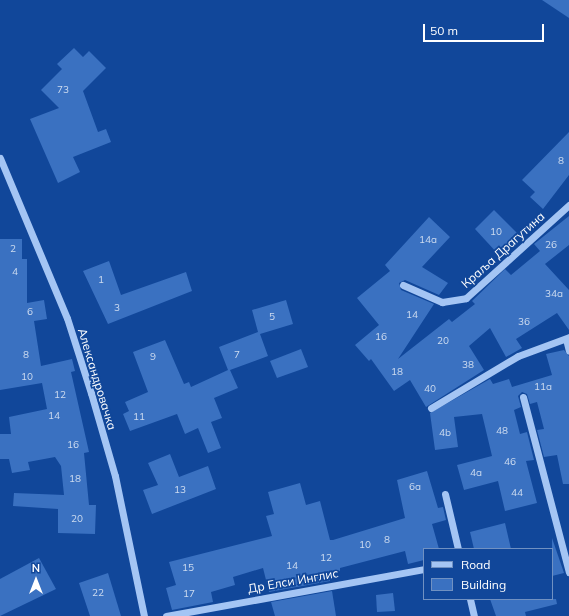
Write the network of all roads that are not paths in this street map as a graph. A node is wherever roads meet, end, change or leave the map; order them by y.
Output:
1 (0, 158) edge
2 (569, 205) edge
3 (403, 285) dead end
4 (567, 338) edge
5 (569, 351) edge
6 (523, 397) dead end
7 (431, 408) dead end
8 (445, 494) dead end
9 (458, 548) edge
10 (423, 569) edge
11 (569, 572) edge
12 (470, 600) edge
13 (144, 616) edge
14 (166, 616) edge
15 (474, 616) edge

1 - 13 street, Александровачка
2 - 3 street, Краља Драгутина
4 - 5 street
4 - 7 street
6 - 11 street
8 - 9 street
10 - 14 street, Др Елси Инглис
12 - 15 street

